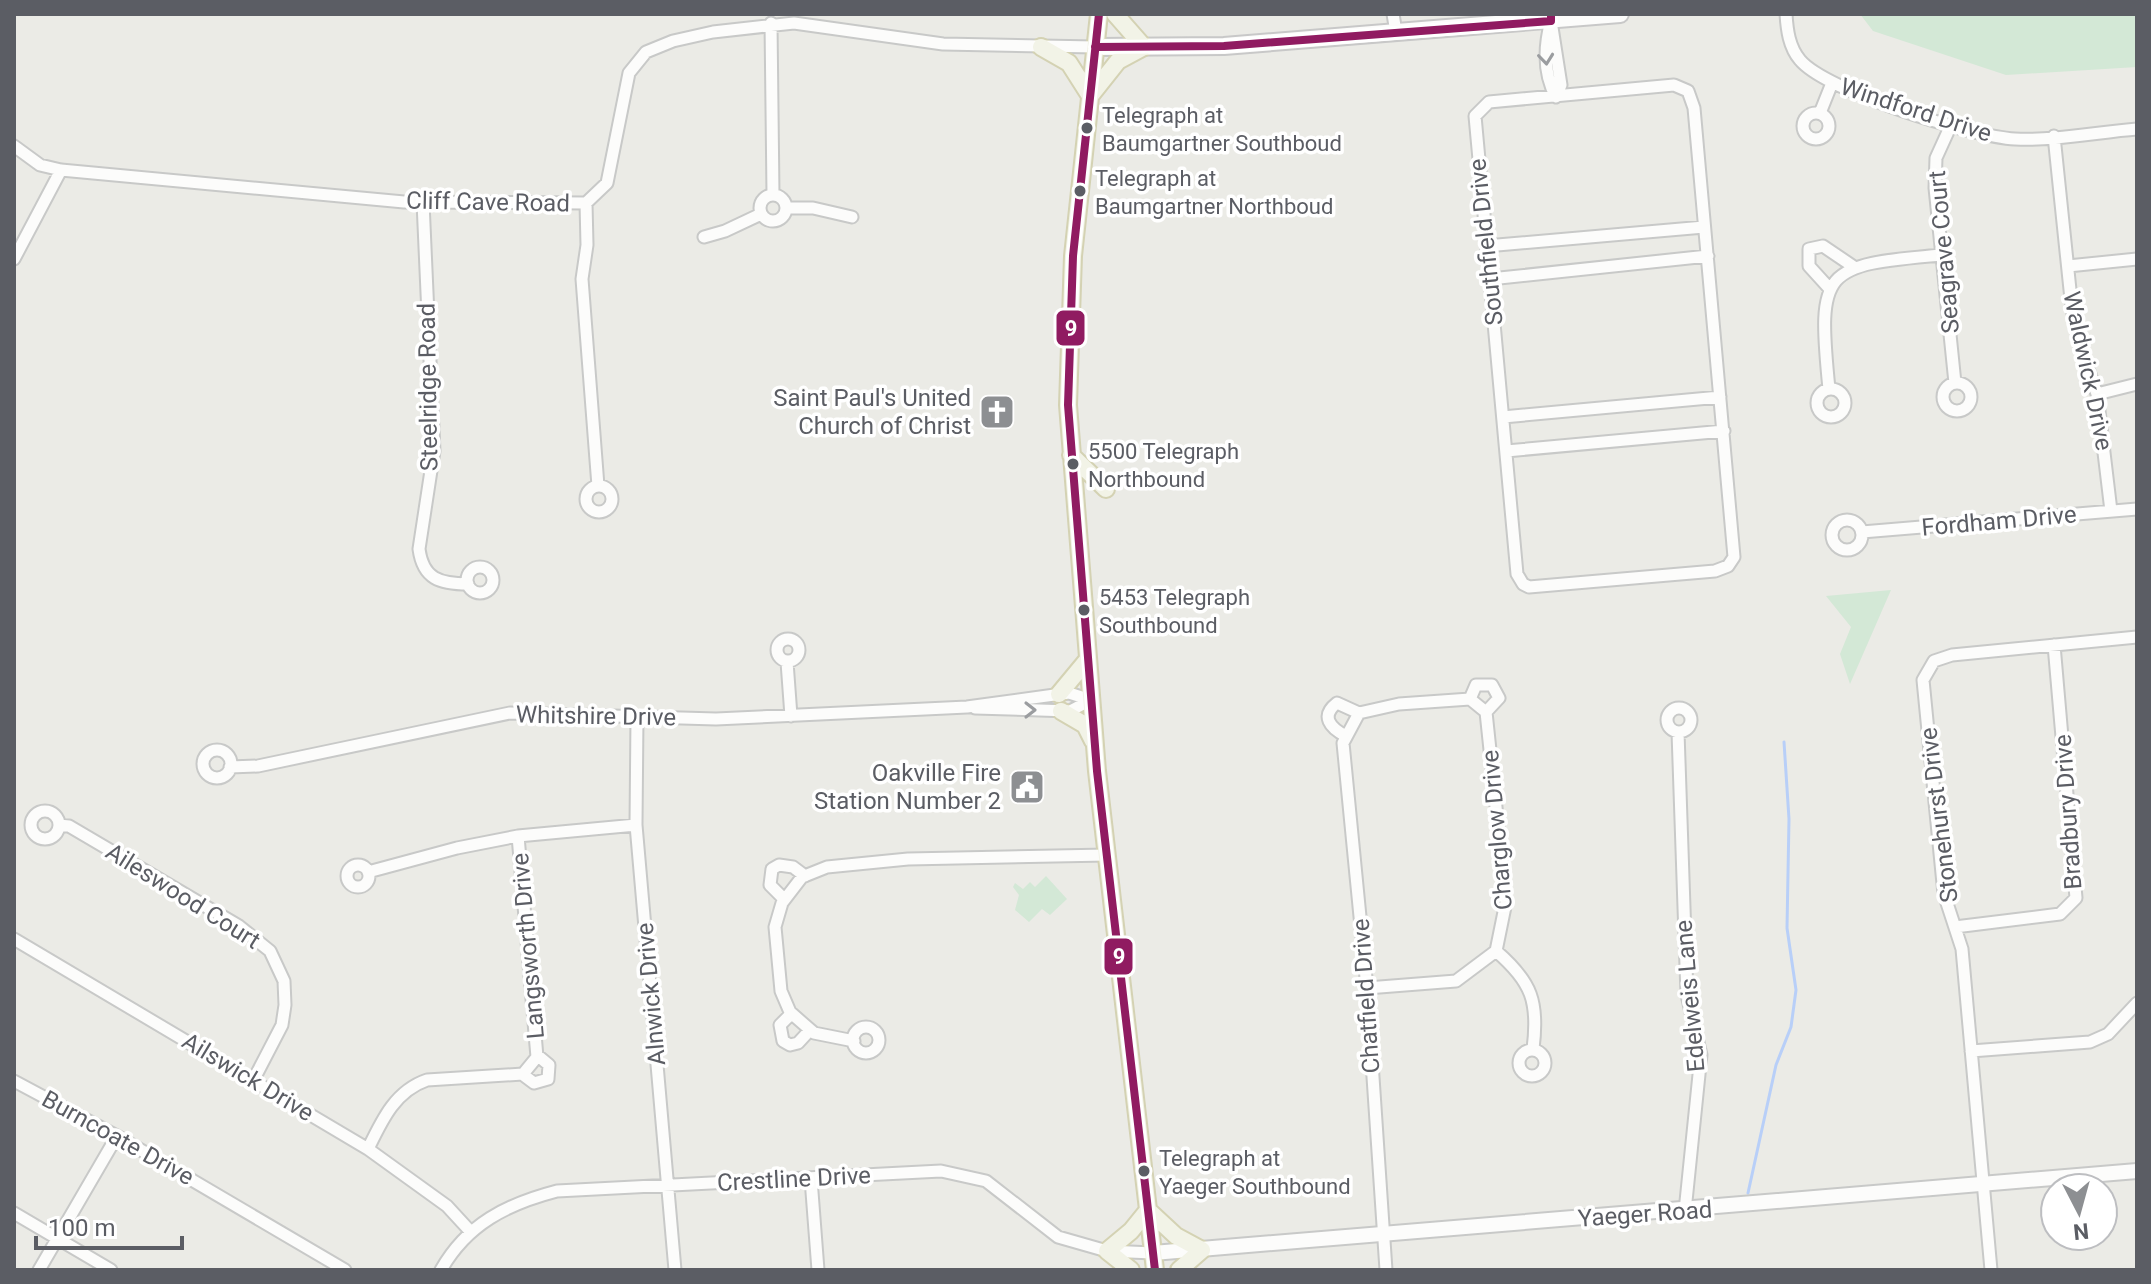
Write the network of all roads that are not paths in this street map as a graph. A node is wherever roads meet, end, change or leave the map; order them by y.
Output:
1 (1099, 14) edge
2 (1115, 14) edge
3 (1393, 14) edge
4 (1609, 14) edge
5 (1620, 14) edge
6 (1786, 14) edge
7 (1551, 17) edge
8 (771, 23) junction
9 (1396, 32) junction
10 (1041, 47) junction
11 (1095, 47) junction
12 (1144, 47) junction
13 (1832, 83) junction
14 (1090, 96) junction
15 (1556, 97) junction
16 (1820, 113) dead end
17 (1951, 125) junction
18 (2137, 129) edge
19 (2054, 136) junction
20 (14, 146) edge
21 (61, 170) junction
22 (773, 195) junction
23 (423, 202) junction
24 (586, 203) junction
25 (787, 208) junction
26 (761, 214) junction
27 (852, 217) dead end
28 (1704, 227) junction
29 (704, 237) dead end
30 (1486, 246) junction
31 (1942, 255) junction
32 (1708, 256) junction
33 (14, 259) edge
34 (2137, 259) edge
35 (2068, 266) junction
36 (1854, 267) junction
37 (1490, 279) junction
38 (1829, 288) junction
39 (1955, 383) dead end
40 (2137, 384) edge
41 (1829, 389) dead end
42 (2097, 394) junction
43 (1720, 397) junction
44 (1503, 417) junction
45 (1724, 431) junction
46 (1506, 451) junction
47 (1071, 455) junction
48 (598, 486) dead end
49 (1106, 489) dead end
50 (2137, 509) edge
51 (2111, 511) junction
52 (1862, 532) dead end
53 (468, 584) dead end
54 (2137, 637) edge
55 (2054, 645) junction
56 (1088, 659) junction
57 (787, 662) dead end
58 (1470, 699) junction
59 (1091, 700) junction
60 (1060, 702) junction
61 (1486, 712) junction
62 (1359, 713) junction
63 (791, 716) junction
64 (637, 717) junction
65 (1348, 730) junction
66 (1678, 732) dead end
67 (1095, 744) junction
68 (230, 767) dead end
69 (59, 825) dead end
70 (636, 825) junction
71 (518, 836) junction
72 (1107, 855) junction
73 (368, 872) dead end
74 (805, 876) junction
75 (784, 899) junction
76 (1955, 927) junction
77 (14, 939) edge
78 (1496, 951) junction
79 (1367, 988) junction
80 (2137, 1003) edge
81 (791, 1014) junction
82 (810, 1030) junction
83 (854, 1041) dead end
84 (1533, 1049) dead end
85 (1971, 1051) junction
86 (537, 1055) junction
87 (522, 1074) junction
88 (254, 1079) junction
89 (14, 1081) edge
90 (117, 1136) junction
91 (368, 1149) junction
92 (2137, 1171) edge
93 (811, 1179) junction
94 (1984, 1185) junction
95 (668, 1186) junction
96 (1148, 1210) junction
97 (1685, 1211) junction
98 (14, 1213) edge
99 (470, 1231) junction
100 (1382, 1235) junction
101 (57, 1238) junction
102 (1202, 1250) junction
103 (1107, 1251) junction
104 (1154, 1262) edge
105 (39, 1270) edge
106 (111, 1270) edge
107 (345, 1270) edge
108 (441, 1270) edge
109 (675, 1270) edge
110 (818, 1270) edge
111 (1131, 1270) edge
112 (1179, 1270) edge
113 (1386, 1270) edge
114 (1991, 1270) edge

1 - 11 main road
2 - 12 main road
3 - 9 street
4 - 5 main road
4 - 7 main road
6 - 13 street, Windford Drive
7 - 9 main road
7 - 15 street
8 - 10 street, Cliff Cave Road
8 - 22 street
8 - 24 street, Cliff Cave Road
9 - 12 main road
10 - 11 street, Cliff Cave Road
10 - 14 main road
11 - 12 main road
11 - 14 main road
12 - 14 main road
13 - 16 street
13 - 17 street, Windford Drive
14 - 47 main road
15 - 28 street, Southfield Drive
15 - 30 street, Southfield Drive
17 - 19 street, Windford Drive
17 - 31 street, Seagrave Court
18 - 19 street, Windford Drive
19 - 35 street, Waldwick Drive
20 - 21 street, Cliff Cave Road
21 - 23 street, Cliff Cave Road
21 - 33 street
22 - 25 street
22 - 26 street
23 - 24 street, Cliff Cave Road
23 - 53 street, Steelridge Road
24 - 48 street
25 - 26 street
25 - 27 street
26 - 29 street
28 - 30 street
28 - 32 street, Southfield Drive
30 - 37 street, Southfield Drive
31 - 36 street
31 - 39 street, Seagrave Court
32 - 37 street
32 - 43 street, Southfield Drive
34 - 35 street
35 - 42 street, Waldwick Drive
36 - 38 street
36 - 38 street
37 - 44 street, Southfield Drive
38 - 41 street
40 - 42 street
42 - 51 street, Waldwick Drive
43 - 44 street
43 - 45 street, Southfield Drive
44 - 46 street, Southfield Drive
45 - 46 street
45 - 46 street, Southfield Drive
47 - 49 main road
47 - 56 main road
50 - 51 street, Fordham Drive
51 - 52 street, Fordham Drive
54 - 55 street, Stonehurst Drive
55 - 76 street, Bradbury Drive
55 - 76 street, Stonehurst Drive
56 - 59 main road
56 - 60 main road
57 - 63 street
58 - 61 street
58 - 61 street, Charglow Drive
58 - 62 street, Charglow Drive
59 - 60 street, Whitshire Drive
59 - 67 main road
60 - 63 street, Whitshire Drive
60 - 67 main road
61 - 78 street, Charglow Drive
62 - 65 street
62 - 65 street, Charglow Drive
63 - 64 street, Whitshire Drive
64 - 68 street, Whitshire Drive
64 - 70 street, Alnwick Drive
65 - 79 street, Chatfield Drive
66 - 97 street, Edelweis Lane
67 - 72 main road
69 - 88 street, Aileswood Court
70 - 71 street
70 - 95 street, Alnwick Drive
71 - 73 street
71 - 86 street, Langsworth Drive
72 - 74 street
72 - 96 main road
74 - 75 street
74 - 75 street
75 - 81 street
76 - 85 street, Stonehurst Drive
77 - 88 street, Ailswick Drive
78 - 79 street
78 - 84 street
79 - 100 street, Chatfield Drive
80 - 85 street
81 - 82 street
81 - 82 street
82 - 83 street
85 - 94 street, Stonehurst Drive
86 - 87 street, Langsworth Drive
86 - 87 street, Langsworth Drive
87 - 91 street, Langsworth Drive
88 - 91 street, Ailswick Drive
89 - 90 street, Burncoate Drive
90 - 101 street
90 - 107 street, Burncoate Drive
91 - 99 street, Ailswick Drive
92 - 94 street, Yaeger Road
93 - 95 street, Crestline Drive
93 - 103 street, Crestline Drive
93 - 110 street
94 - 97 street, Yaeger Road
94 - 114 street, Stonehurst Drive
95 - 99 street, Crestline Drive
95 - 109 street, Alnwick Drive
96 - 102 main road
96 - 103 main road
96 - 104 main road
97 - 100 street, Yaeger Road
98 - 101 street
99 - 108 street, Crestline Drive
100 - 102 street, Yaeger Road
100 - 113 street, Chatfield Drive
101 - 105 street
101 - 106 street
102 - 104 street, Yaeger Road
102 - 112 main road
103 - 104 street, Crestline Drive
103 - 111 main road

